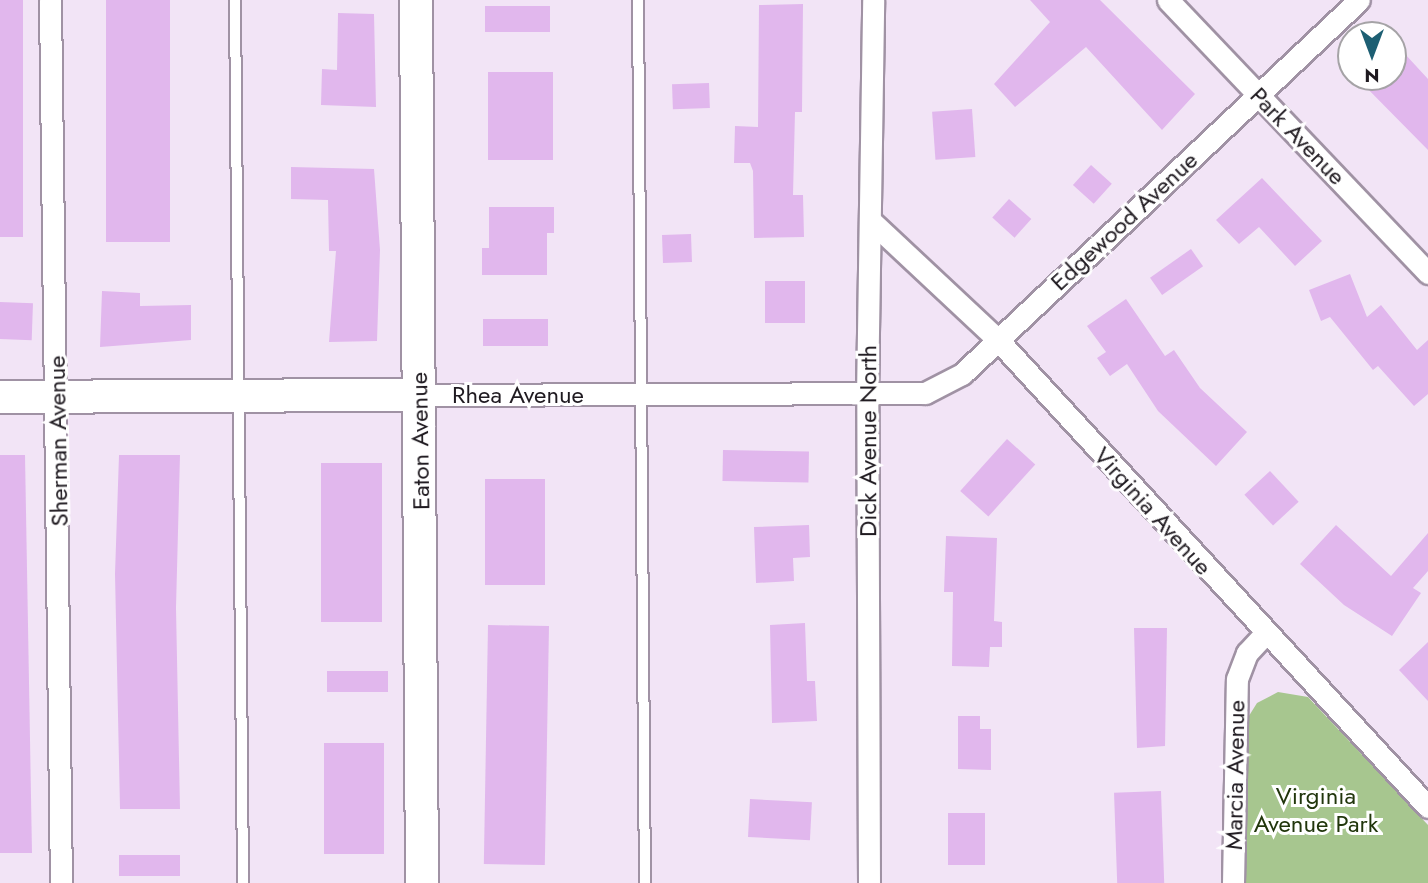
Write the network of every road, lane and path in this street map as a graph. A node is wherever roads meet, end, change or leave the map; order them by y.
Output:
1 (50, 0) edge
2 (235, 0) edge
3 (415, 0) edge
4 (638, 0) edge
5 (873, 0) edge
6 (1168, 0) edge
7 (1359, 0) edge
8 (1259, 95) junction
9 (871, 221) junction
10 (1428, 273) edge
11 (997, 339) junction
12 (420, 395) junction
13 (643, 395) junction
14 (238, 396) junction
15 (867, 396) junction
16 (0, 397) edge
17 (58, 397) junction
18 (1265, 634) junction
19 (1428, 807) edge
20 (61, 883) edge
21 (243, 883) edge
22 (422, 883) edge
23 (645, 883) edge
24 (869, 883) edge
25 (1233, 883) edge

1 - 17 street, Sherman Avenue
2 - 14 lane
3 - 12 main road, Eaton Avenue
4 - 13 lane
5 - 9 street, Dick Avenue North
6 - 8 street, Park Avenue
7 - 8 street, Edgewood Avenue
8 - 10 street, Park Avenue
8 - 11 street, Edgewood Avenue
9 - 11 street, Virginia Avenue
9 - 15 street, Dick Avenue North
11 - 15 street, Edgewood Avenue
11 - 18 street, Virginia Avenue
12 - 13 street, Rhea Avenue
12 - 14 main road, Rhea Avenue
12 - 22 main road, Eaton Avenue
13 - 15 street, Rhea Avenue
13 - 23 lane
14 - 17 main road, Rhea Avenue
14 - 21 lane
15 - 24 street, Dick Avenue North
16 - 17 main road, Rhea Avenue
17 - 20 street, Sherman Avenue
18 - 19 street, Virginia Avenue
18 - 25 street, Marcia Avenue

